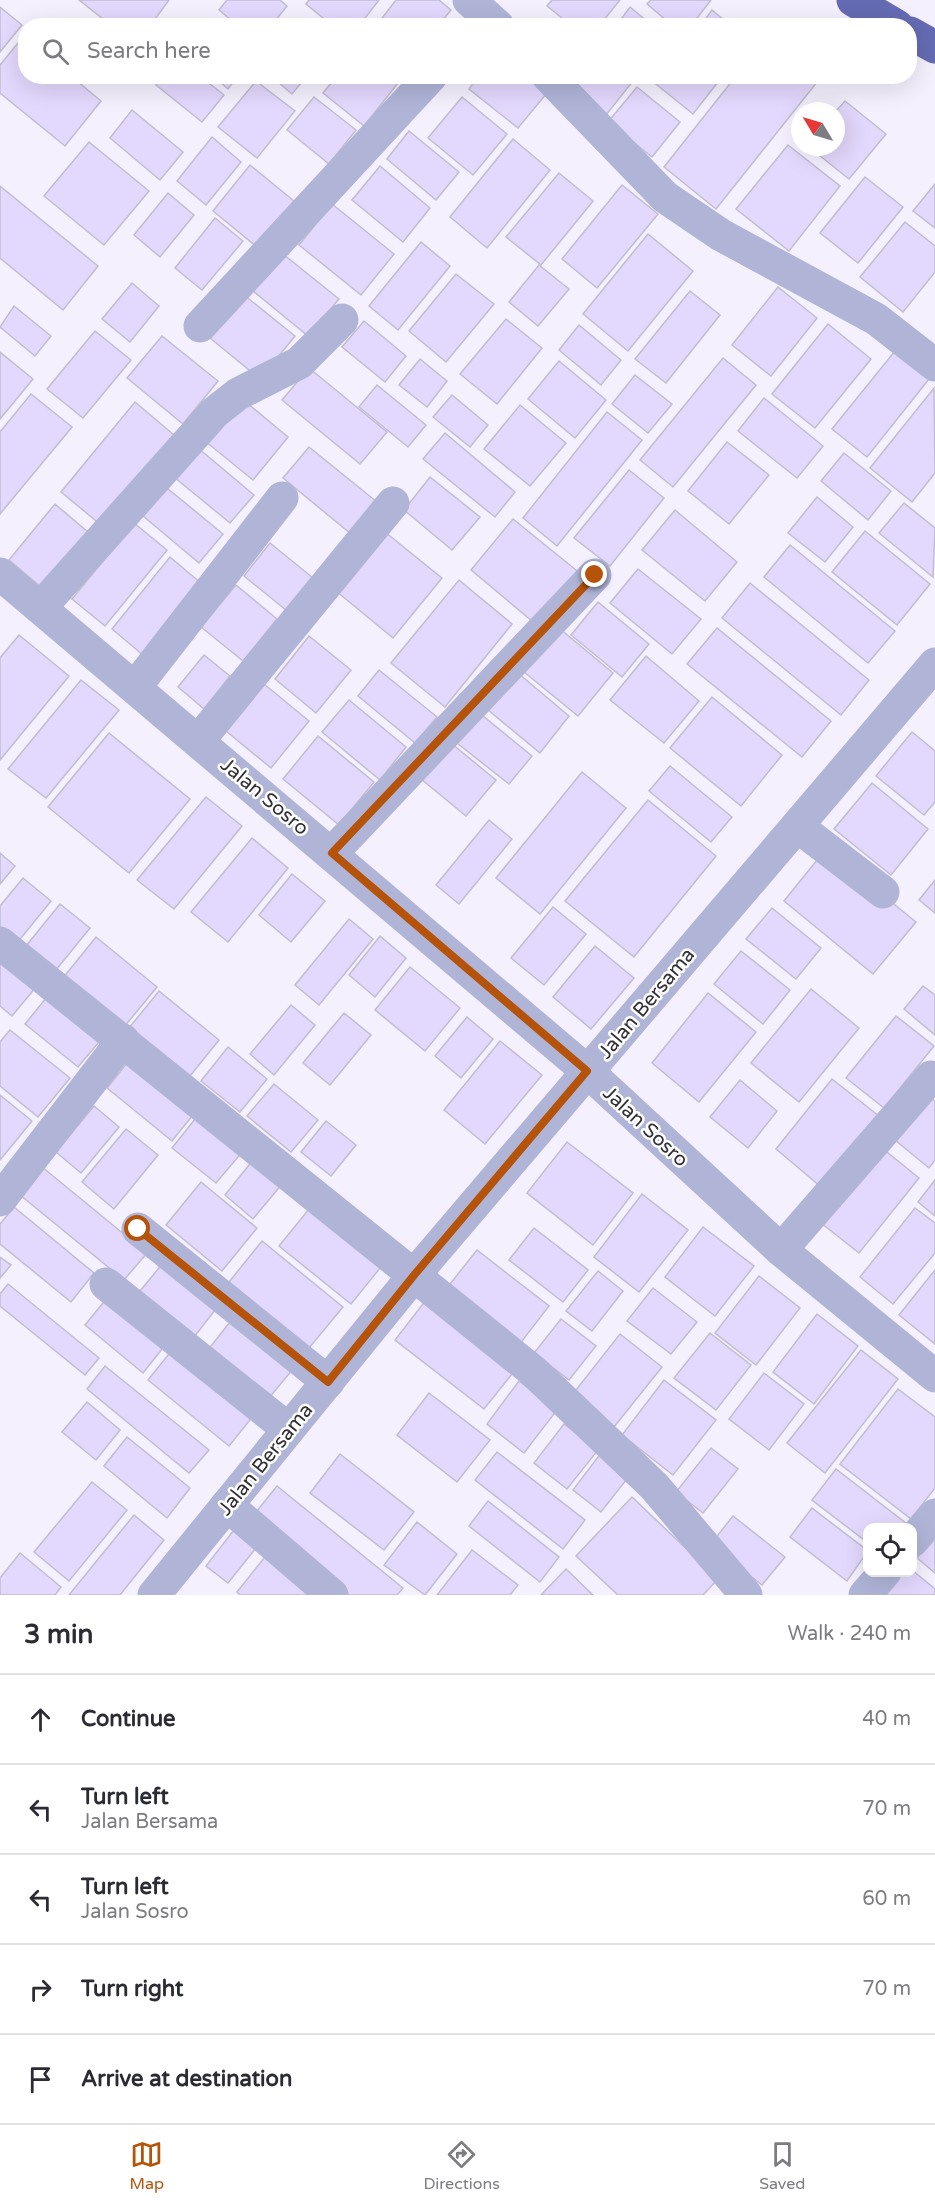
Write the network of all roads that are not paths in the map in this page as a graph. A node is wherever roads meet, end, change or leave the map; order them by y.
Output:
1 (853, 0) edge
2 (883, 18) edge
3 (917, 37) edge
4 (935, 47) edge
5 (424, 84) edge
6 (556, 84) edge
7 (342, 320) dead end
8 (200, 326) dead end
9 (935, 365) edge
10 (282, 498) dead end
11 (393, 503) dead end
12 (0, 574) edge
13 (595, 575) dead end
14 (41, 607) junction
15 (935, 664) edge
16 (136, 686) junction
17 (199, 740) junction
18 (797, 826) junction
19 (332, 853) junction
20 (883, 892) dead end
21 (0, 943) edge
22 (123, 1040) junction
23 (587, 1071) junction
24 (931, 1077) dead end
25 (0, 1200) edge
26 (138, 1229) dead end
27 (781, 1250) junction
28 (415, 1274) junction
29 (106, 1284) dead end
30 (934, 1374) edge
31 (328, 1382) junction
32 (288, 1430) junction
33 (227, 1505) junction
34 (935, 1515) edge
35 (917, 1535) edge
36 (881, 1577) edge
37 (154, 1595) edge
38 (332, 1595) edge
39 (746, 1595) edge
40 (865, 1595) edge

1 - 2 highway
3 - 4 highway
5 - 8 street
6 - 9 street
7 - 14 street
10 - 16 street
11 - 17 street
12 - 14 street, Jalan Sosro
13 - 19 street
14 - 16 street, Jalan Sosro
15 - 18 street, Jalan Bersama
16 - 17 street, Jalan Sosro
17 - 19 street, Jalan Sosro
18 - 20 street
18 - 23 street, Jalan Bersama
19 - 23 street, Jalan Sosro
21 - 22 street
22 - 25 street
22 - 28 street
23 - 27 street, Jalan Sosro
23 - 28 street, Jalan Bersama
24 - 27 street
26 - 31 street
27 - 30 street, Jalan Sosro
28 - 31 street, Jalan Bersama
28 - 39 street
29 - 32 street
31 - 32 street, Jalan Bersama
32 - 33 street, Jalan Bersama
33 - 37 street, Jalan Bersama
33 - 38 street
34 - 35 street
36 - 40 street

